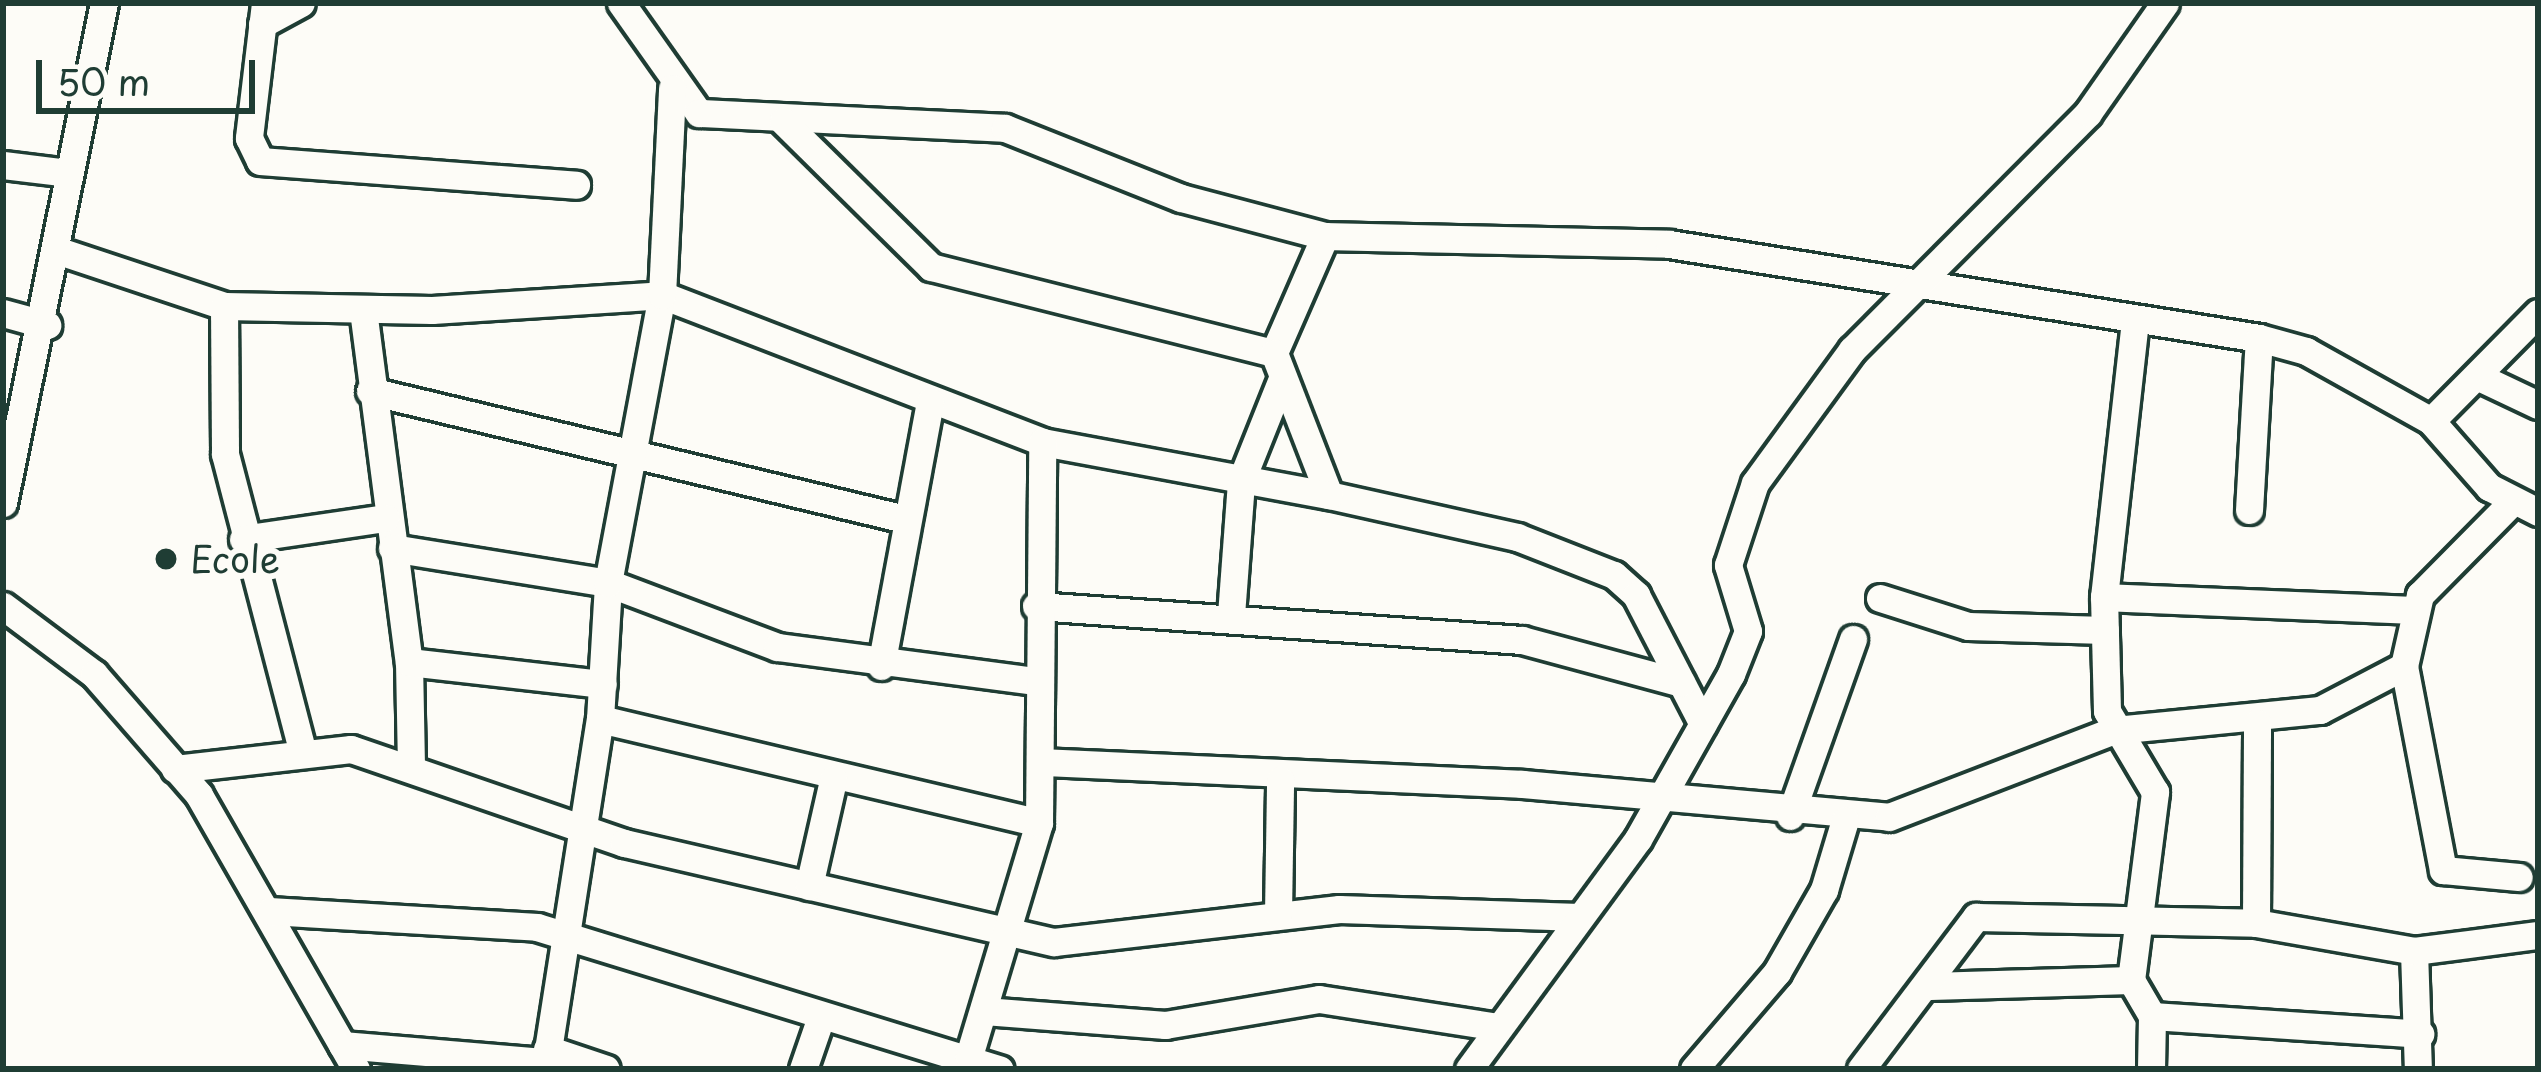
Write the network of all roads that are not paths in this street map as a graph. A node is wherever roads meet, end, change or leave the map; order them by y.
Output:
1 (104, 3) edge
2 (302, 3) edge
3 (621, 3) edge
4 (2165, 3) edge
5 (264, 14) edge
6 (672, 88) junction
7 (783, 121) junction
8 (3, 165) edge
9 (68, 173) junction
10 (576, 185) dead end
11 (1325, 236) junction
12 (56, 250) junction
13 (1925, 277) junction
14 (662, 296) junction
15 (224, 307) junction
16 (363, 310) junction
17 (3, 313) edge
18 (2538, 313) edge
19 (2135, 320) junction
20 (47, 325) junction
21 (2259, 338) junction
22 (1274, 353) junction
23 (2481, 378) junction
24 (1281, 381) junction
25 (370, 391) junction
26 (930, 401) junction
27 (2538, 405) edge
28 (2431, 421) junction
29 (1042, 442) junction
30 (632, 452) junction
31 (1240, 482) junction
32 (1329, 495) junction
33 (3, 503) edge
34 (2524, 508) edge
35 (2249, 510) dead end
36 (385, 518) junction
37 (901, 518) junction
38 (243, 539) junction
39 (392, 548) junction
40 (608, 583) junction
41 (2104, 597) junction
42 (1880, 598) dead end
43 (3, 606) edge
44 (1036, 606) junction
45 (2413, 610) junction
46 (1231, 615) junction
47 (2105, 630) junction
48 (1853, 639) dead end
49 (409, 662) junction
50 (881, 666) junction
51 (2404, 666) junction
52 (1036, 681) junction
53 (1681, 683) junction
54 (603, 684) junction
55 (600, 719) junction
56 (2257, 723) junction
57 (1703, 724) junction
58 (2115, 730) junction
59 (302, 749) junction
60 (1042, 761) junction
61 (411, 768) junction
62 (175, 769) junction
63 (833, 780) junction
64 (1280, 780) junction
65 (1663, 800) junction
66 (1790, 816) junction
67 (1845, 820) junction
68 (1040, 823) junction
69 (582, 829) junction
70 (2518, 877) dead end
71 (809, 886) junction
72 (271, 911) junction
73 (1278, 914) junction
74 (2134, 916) junction
75 (1580, 917) junction
76 (2256, 923) junction
77 (1011, 932) junction
78 (2538, 935) edge
79 (564, 939) junction
80 (2414, 951) junction
81 (2132, 980) junction
82 (1930, 986) junction
83 (984, 1011) junction
84 (2152, 1016) junction
85 (820, 1017) junction
86 (1497, 1028) junction
87 (2420, 1034) junction
88 (349, 1057) edge
89 (955, 1058) edge
90 (546, 1060) edge
91 (606, 1069) edge
92 (803, 1069) edge
93 (1000, 1069) edge
94 (1468, 1069) edge
95 (1694, 1069) edge
96 (1861, 1069) edge
97 (2151, 1069) edge
98 (2418, 1069) edge

1 - 9 street
2 - 5 street
3 - 6 street
4 - 13 street
5 - 10 street
6 - 7 street
6 - 14 street
7 - 11 street
7 - 22 street
8 - 9 street
9 - 12 street
11 - 13 street
11 - 22 street
12 - 15 street
12 - 20 street
13 - 19 street
13 - 57 street
14 - 16 street
14 - 26 street
14 - 30 street
15 - 16 street
15 - 38 street
16 - 25 street
17 - 20 street
18 - 23 street
19 - 21 street
19 - 41 street
20 - 33 street
21 - 28 street
21 - 35 street
22 - 24 street
23 - 27 street
23 - 28 street
24 - 31 street
24 - 32 street
25 - 30 street
25 - 36 street
26 - 29 street
26 - 37 street
28 - 34 street
29 - 31 street
29 - 44 street
30 - 37 street
30 - 40 street
31 - 32 street
31 - 46 street
32 - 53 street
34 - 45 street
36 - 38 street
36 - 39 street
37 - 50 street
38 - 59 street
39 - 40 street
39 - 49 street
40 - 50 street
40 - 54 street
41 - 45 street
41 - 47 street
42 - 47 street
43 - 62 street
44 - 46 street
44 - 52 street
45 - 51 street
46 - 53 street
47 - 58 street
48 - 66 street
49 - 54 street
49 - 61 street
50 - 52 street
51 - 56 street
51 - 70 street
52 - 60 street
53 - 57 street
54 - 55 street
55 - 63 street
55 - 69 street
56 - 58 street
56 - 76 street
57 - 65 street
58 - 67 street
58 - 74 street
59 - 61 street
59 - 62 street
60 - 64 street
60 - 68 street
61 - 69 street
62 - 72 street
63 - 68 street
63 - 71 street
64 - 65 street
64 - 73 street
65 - 66 street
65 - 75 street
66 - 67 street
67 - 95 street
68 - 77 street
69 - 71 street
69 - 79 street
71 - 77 street
72 - 79 street
72 - 88 street
73 - 75 street
73 - 77 street
74 - 76 street
74 - 81 street
74 - 82 street
75 - 86 street
76 - 80 street
77 - 83 street
78 - 80 street
79 - 85 street
79 - 90 street
80 - 87 street
81 - 82 street
81 - 84 street
82 - 96 street
83 - 86 street
83 - 89 street
84 - 87 street
84 - 97 street
85 - 89 street
85 - 92 street
86 - 94 street
87 - 98 street
88 - 90 street
89 - 93 street
90 - 91 street

